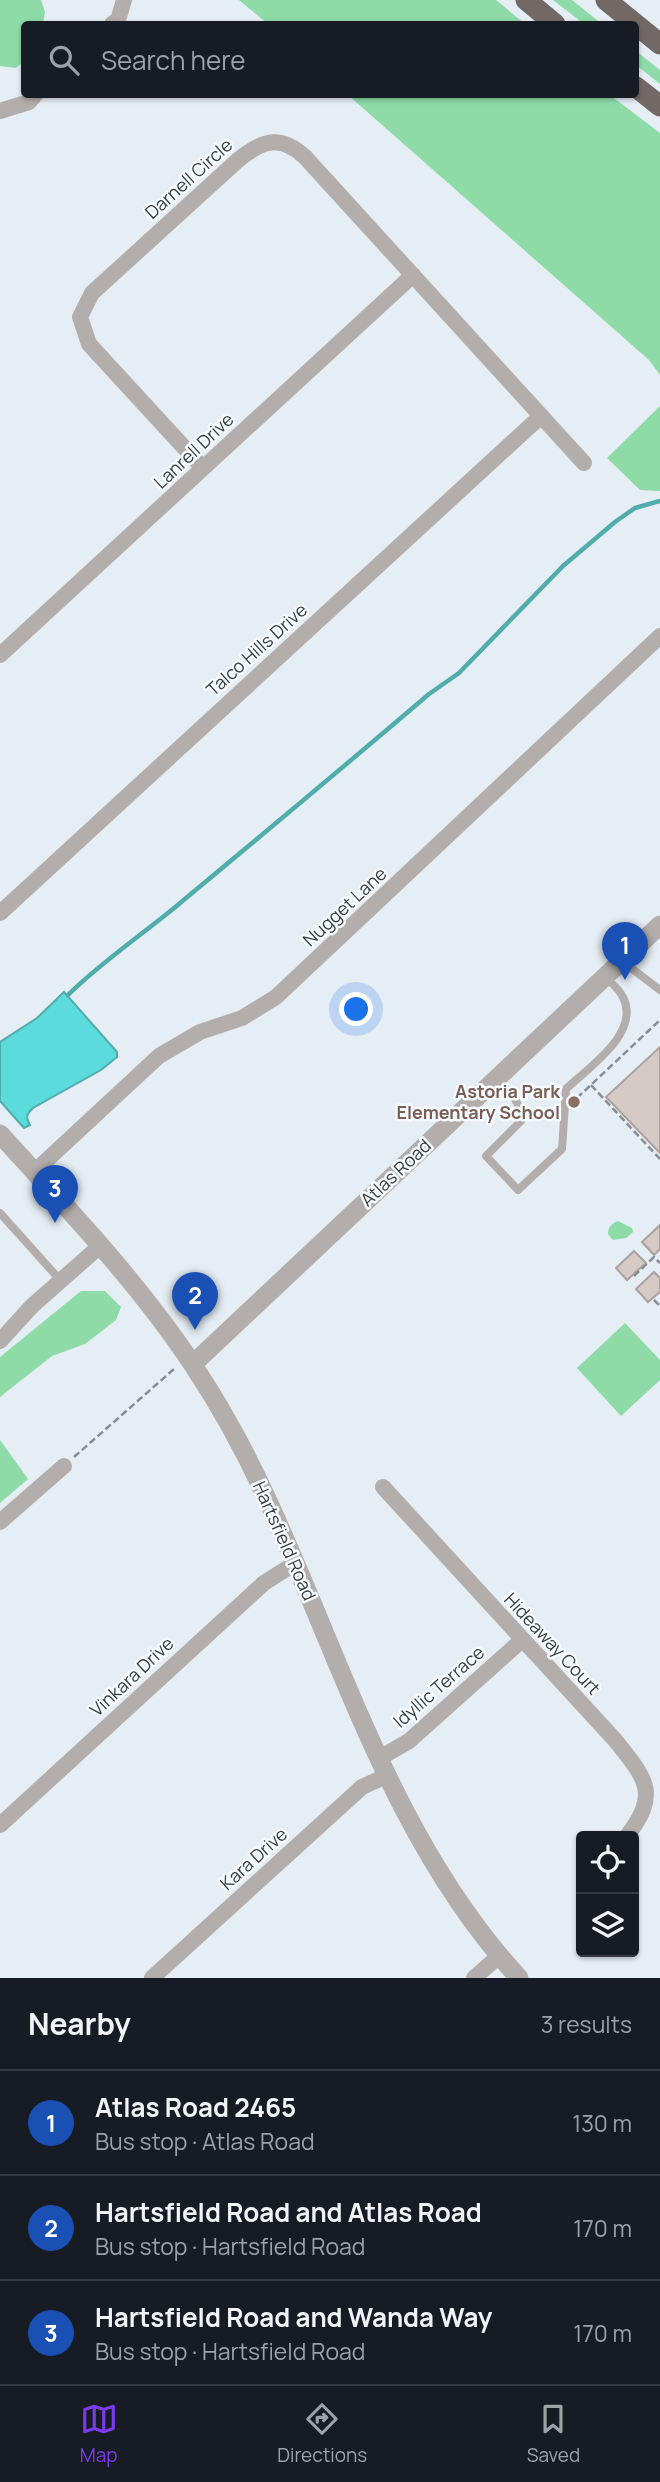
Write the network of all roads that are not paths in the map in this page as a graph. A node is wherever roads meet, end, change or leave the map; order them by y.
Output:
1 (124, 0) edge
2 (526, 0) edge
3 (606, 0) edge
4 (116, 21) edge
5 (551, 21) edge
6 (632, 21) edge
7 (639, 27) edge
8 (660, 44) edge
9 (639, 90) edge
10 (32, 98) edge
11 (660, 106) edge
12 (0, 111) edge
13 (413, 275) junction
14 (541, 416) junction
15 (584, 463) dead end
16 (203, 468) junction
17 (660, 636) edge
18 (0, 655) edge
19 (0, 913) edge
20 (660, 925) edge
21 (622, 961) junction
22 (605, 976) junction
23 (660, 990) edge
24 (496, 1079) junction
25 (0, 1135) edge
26 (34, 1172) junction
27 (0, 1213) edge
28 (100, 1247) junction
29 (61, 1281) junction
30 (0, 1341) edge
31 (190, 1360) junction
32 (64, 1466) road end
33 (383, 1487) dead end
34 (0, 1522) edge
35 (295, 1564) junction
36 (522, 1640) junction
37 (382, 1767) junction
38 (0, 1825) edge
39 (632, 1831) edge
40 (499, 1956) junction
41 (152, 1978) edge
42 (474, 1978) edge
43 (519, 1978) edge

1 - 4 street
2 - 5 highway
3 - 6 highway
7 - 8 highway
9 - 11 highway
10 - 12 street
13 - 14 street, Darnell Circle
13 - 16 street, Lanrell Drive
13 - 16 street, Darnell Circle
14 - 15 street, Darnell Circle
14 - 19 street, Talco Hills Drive
16 - 18 street, Lanrell Drive
17 - 26 street, Nugget Lane
20 - 21 street, Atlas Road
21 - 22 street, Atlas Road
21 - 23 lane
22 - 24 street, Atlas Road
22 - 24 lane
24 - 31 street, Atlas Road
25 - 26 street, Hartsfield Road
26 - 28 street, Hartsfield Road
27 - 29 lane
28 - 29 street
28 - 31 street, Hartsfield Road
29 - 30 street
31 - 35 street, Hartsfield Road
32 - 34 street
33 - 36 street, Hideaway Court
35 - 37 street, Hartsfield Road
35 - 38 street, Vinkara Drive
36 - 37 street, Idyllic Terrace
36 - 39 street, Hideaway Court
37 - 40 street, Hartsfield Road
37 - 41 street, Kara Drive
40 - 42 street
40 - 43 street, Hartsfield Road

